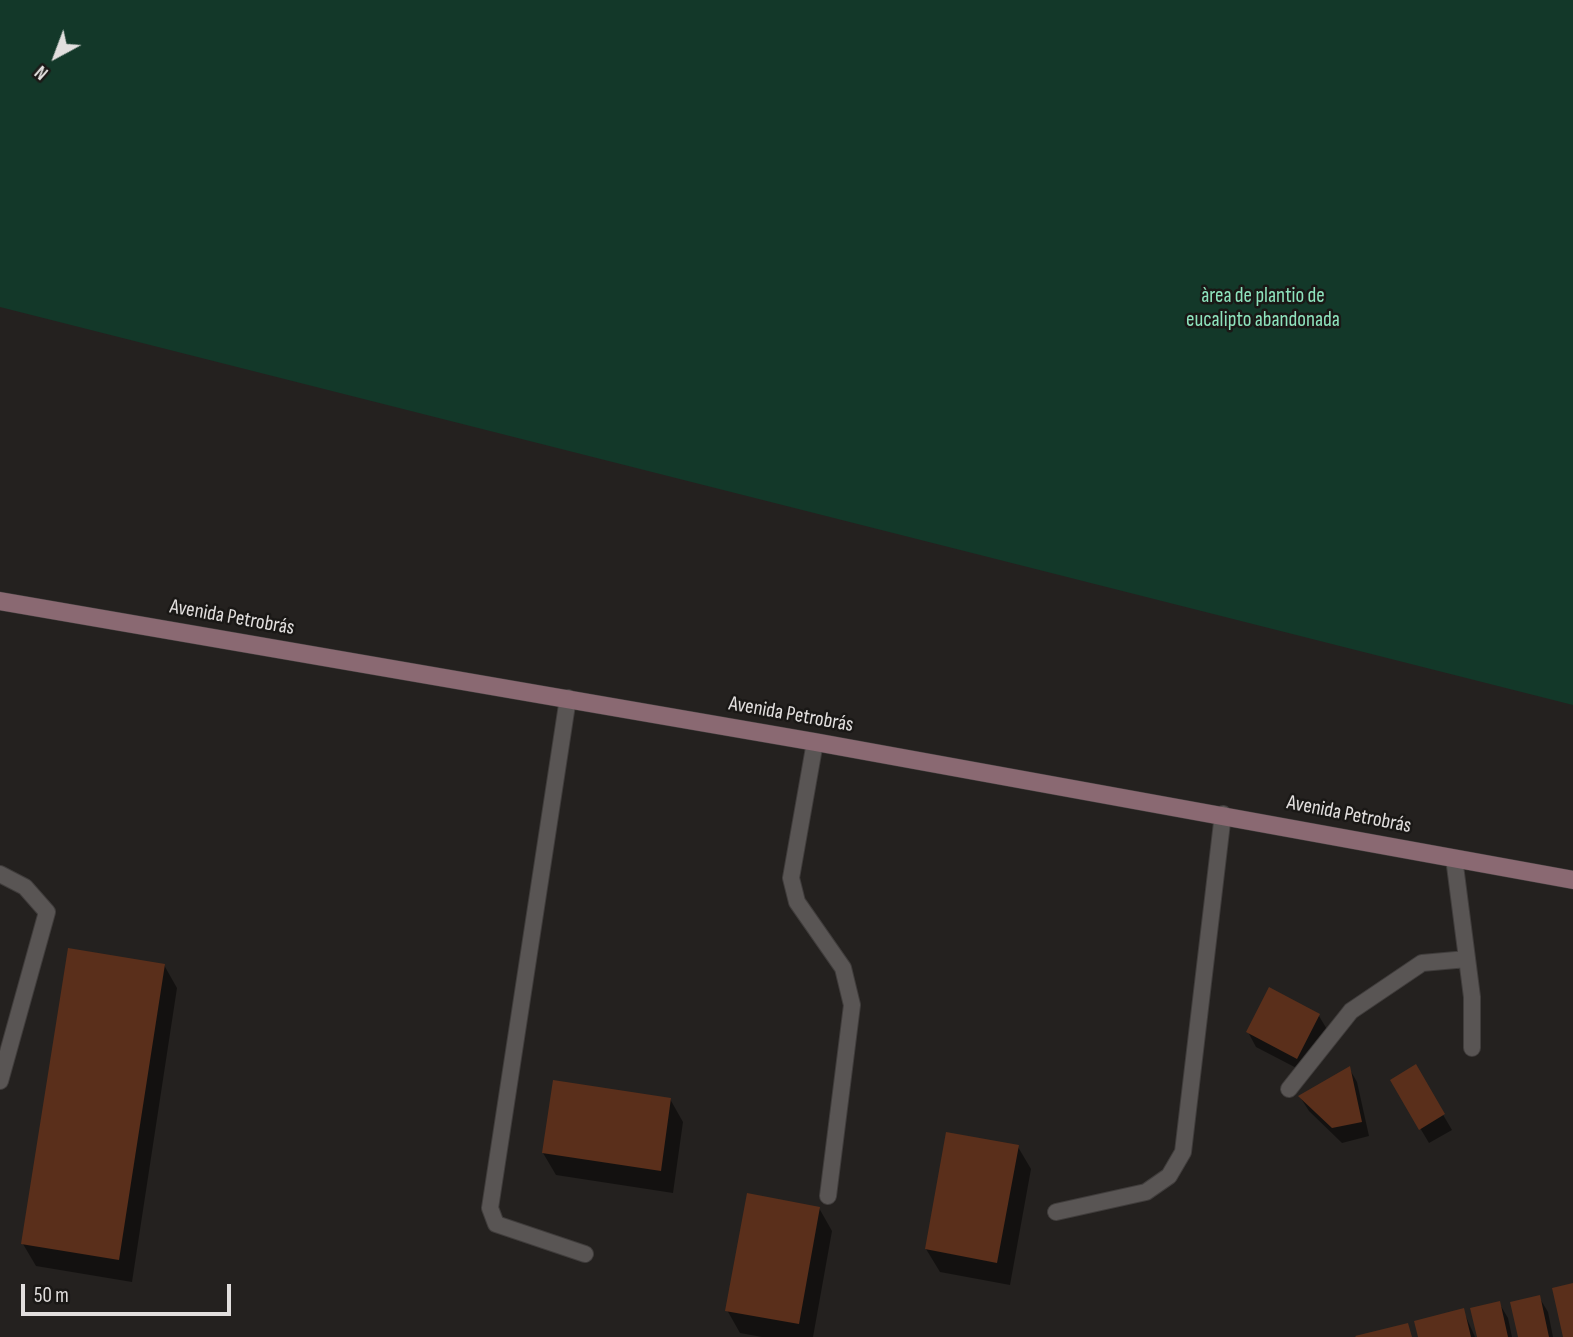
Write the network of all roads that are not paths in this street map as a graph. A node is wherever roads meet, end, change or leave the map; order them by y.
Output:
1 (0, 601) edge
2 (568, 698) junction
3 (815, 742) junction
4 (1223, 814) junction
5 (1454, 858) junction
6 (0, 874) edge
7 (1573, 880) edge
8 (1467, 959) junction
9 (1472, 1048) dead end
10 (0, 1081) edge
11 (1289, 1088) dead end
12 (828, 1196) dead end
13 (1056, 1212) dead end
14 (584, 1254) dead end

1 - 2 main road, Avenida Petrobrás
2 - 3 main road, Avenida Petrobrás
2 - 14 lane
3 - 4 main road, Avenida Petrobrás
3 - 12 lane
4 - 5 main road, Avenida Petrobrás
4 - 13 lane
5 - 7 main road, Avenida Petrobrás
5 - 8 lane
6 - 10 lane
8 - 9 lane
8 - 11 lane

